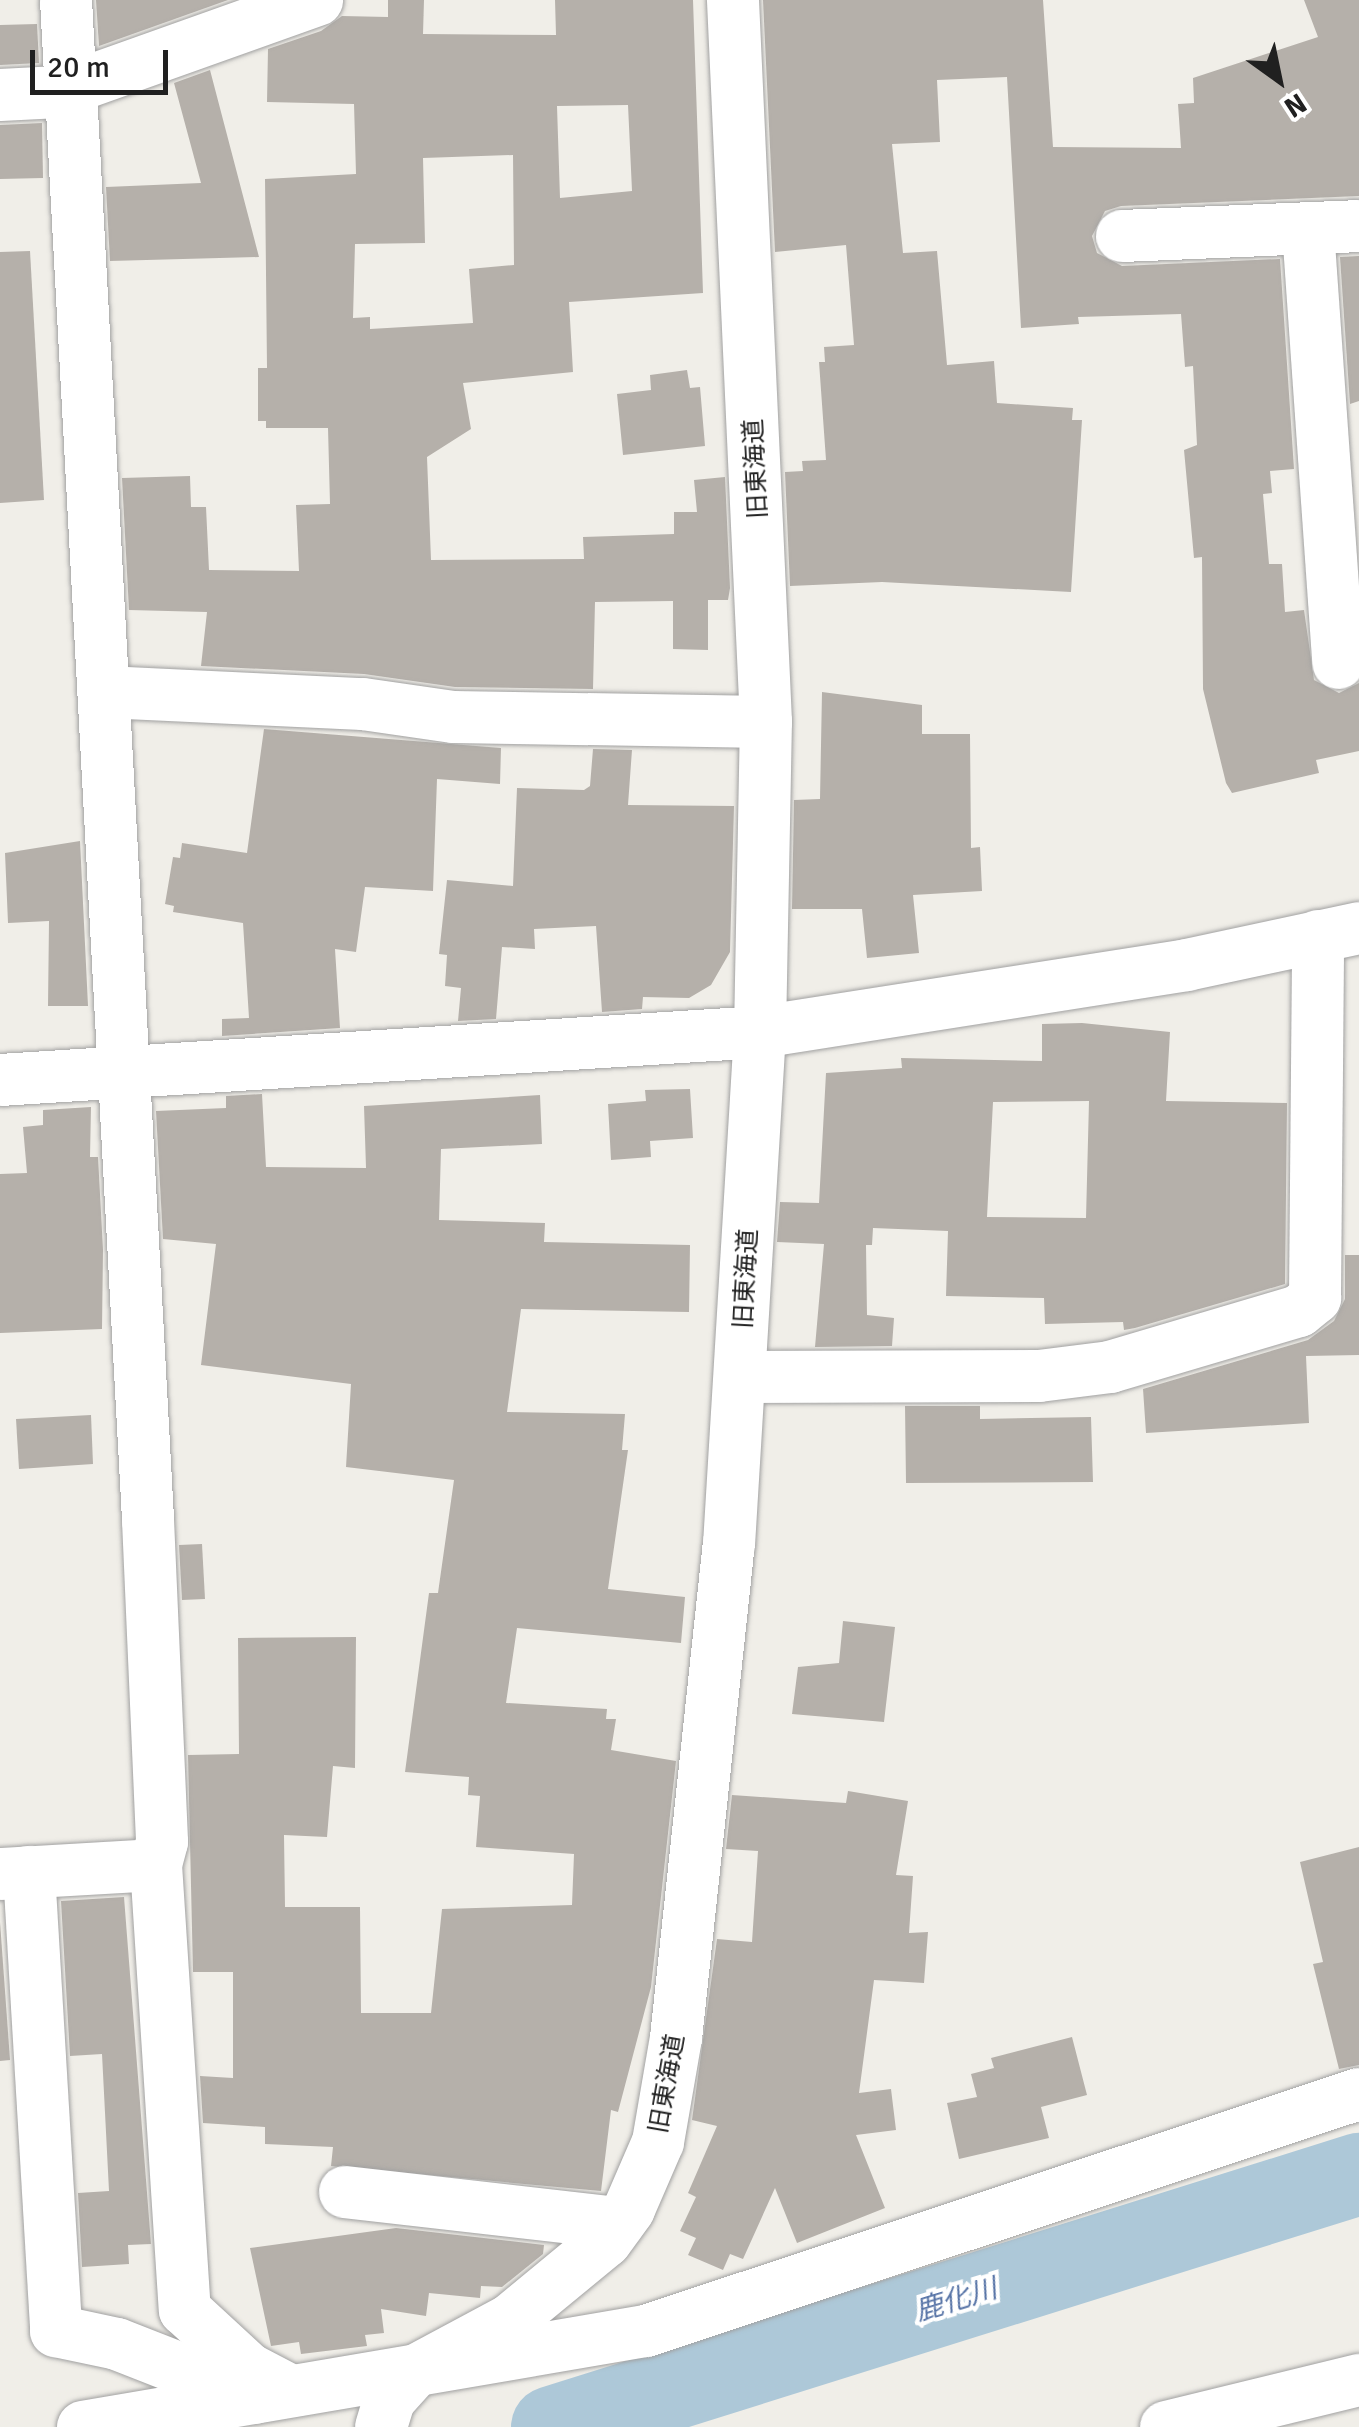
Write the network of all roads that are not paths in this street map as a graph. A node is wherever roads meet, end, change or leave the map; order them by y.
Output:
1 (66, 0) edge
2 (317, 0) edge
3 (733, 0) edge
4 (71, 86) junction
5 (0, 95) edge
6 (1359, 226) edge
7 (1308, 229) junction
8 (1122, 236) dead end
9 (1338, 663) dead end
10 (105, 692) junction
11 (766, 722) junction
12 (1338, 932) edge
13 (760, 1032) junction
14 (122, 1073) junction
15 (0, 1080) edge
16 (740, 1377) junction
17 (156, 1865) junction
18 (14, 1873) edge
19 (1359, 2094) edge
20 (345, 2192) dead end
21 (618, 2223) junction
22 (1359, 2380) edge
23 (273, 2395) junction
24 (395, 2399) edge
25 (83, 2427) edge
26 (1166, 2427) edge

1 - 4 street
2 - 4 street
3 - 11 street, 旧東海道
4 - 5 street
4 - 10 street
6 - 7 street
7 - 8 street
7 - 9 street
10 - 11 street
10 - 14 street
11 - 13 street, 旧東海道
12 - 13 street
12 - 16 street
13 - 14 street
13 - 16 street, 旧東海道
14 - 15 street
14 - 17 street
16 - 21 street, 旧東海道
17 - 18 street
17 - 23 street
18 - 23 street
19 - 24 street
20 - 21 street
21 - 24 street, 旧東海道
22 - 26 street
23 - 24 street
23 - 25 street

